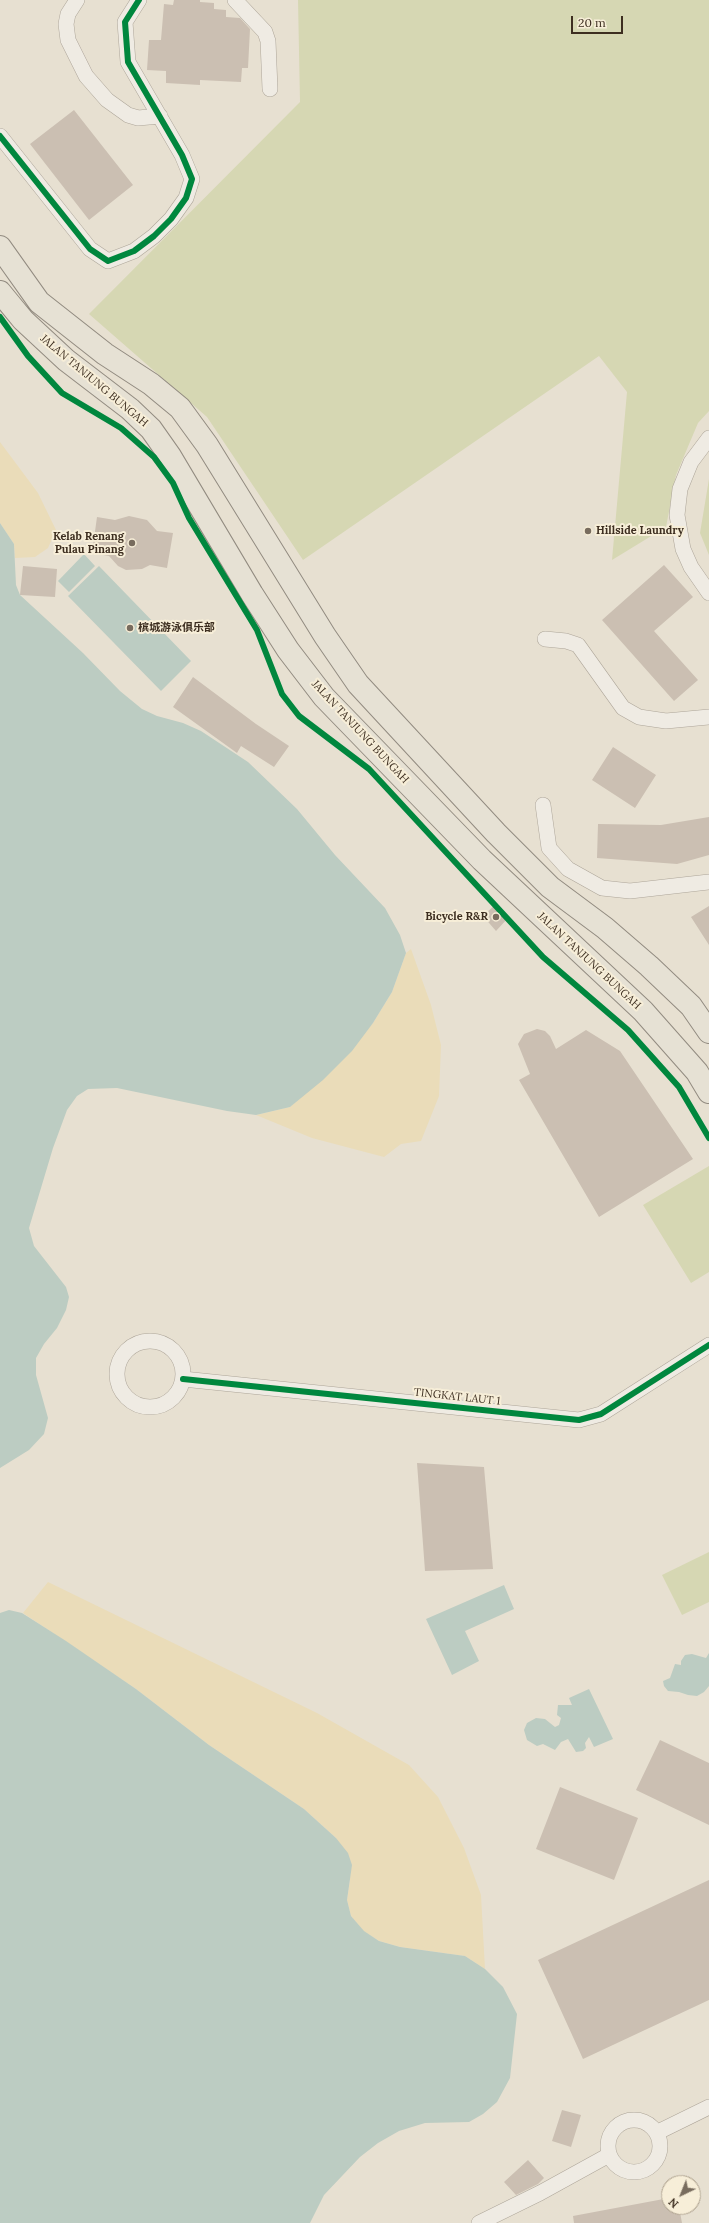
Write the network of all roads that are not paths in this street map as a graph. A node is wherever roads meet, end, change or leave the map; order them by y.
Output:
1 (77, 0) edge
2 (138, 0) edge
3 (235, 0) edge
4 (270, 89) dead end
5 (160, 116) junction
6 (0, 136) edge
7 (0, 247) edge
8 (0, 292) edge
9 (709, 438) edge
10 (709, 593) edge
11 (545, 639) dead end
12 (709, 717) edge
13 (544, 805) dead end
14 (709, 882) edge
15 (709, 1032) edge
16 (709, 1092) edge
17 (709, 1345) edge
18 (183, 1379) junction
19 (709, 2107) edge
20 (658, 2132) junction
21 (608, 2155) junction
22 (479, 2223) edge

1 - 5 street
2 - 5 street
3 - 4 street
5 - 6 street
7 - 15 main road
8 - 16 main road, JALAN TANJUNG BUNGAH
9 - 10 street
11 - 12 street
13 - 14 street
17 - 18 street, TINGKAT LAUT 1
18 - 18 street
19 - 20 street
20 - 21 street
20 - 21 street
21 - 22 street

